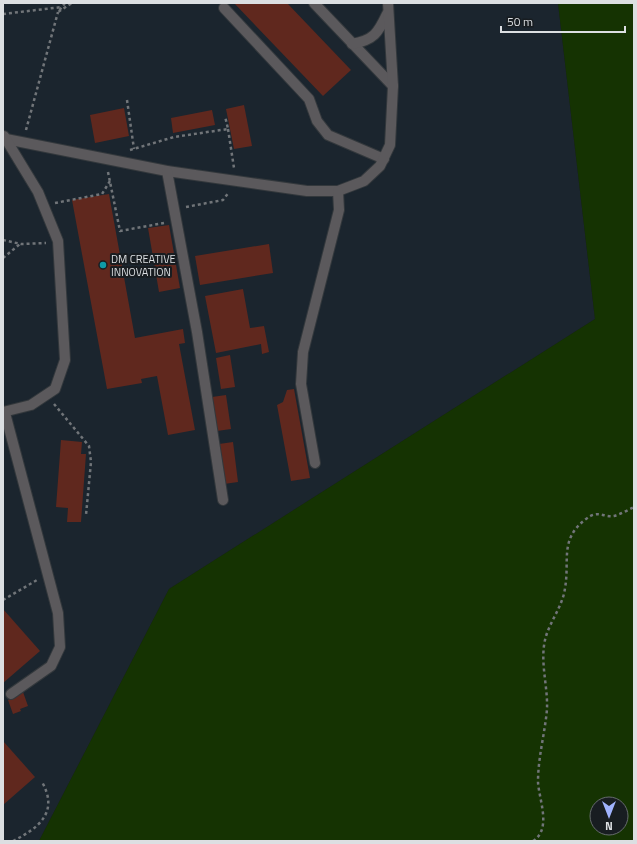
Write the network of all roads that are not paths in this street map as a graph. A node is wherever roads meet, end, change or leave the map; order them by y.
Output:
1 (314, 3) edge
2 (388, 7) edge
3 (224, 8) dead end
4 (352, 44) junction
5 (393, 86) junction
6 (4, 137) edge
7 (384, 159) junction
8 (167, 171) junction
9 (338, 191) junction
10 (4, 412) edge
11 (315, 464) dead end
12 (223, 500) dead end
13 (11, 694) dead end

1 - 4 lane
2 - 4 lane
2 - 5 lane
3 - 7 lane
4 - 5 lane
5 - 7 lane
6 - 8 lane
6 - 10 lane
7 - 9 lane
8 - 9 lane
8 - 12 lane
9 - 11 lane
10 - 13 lane

